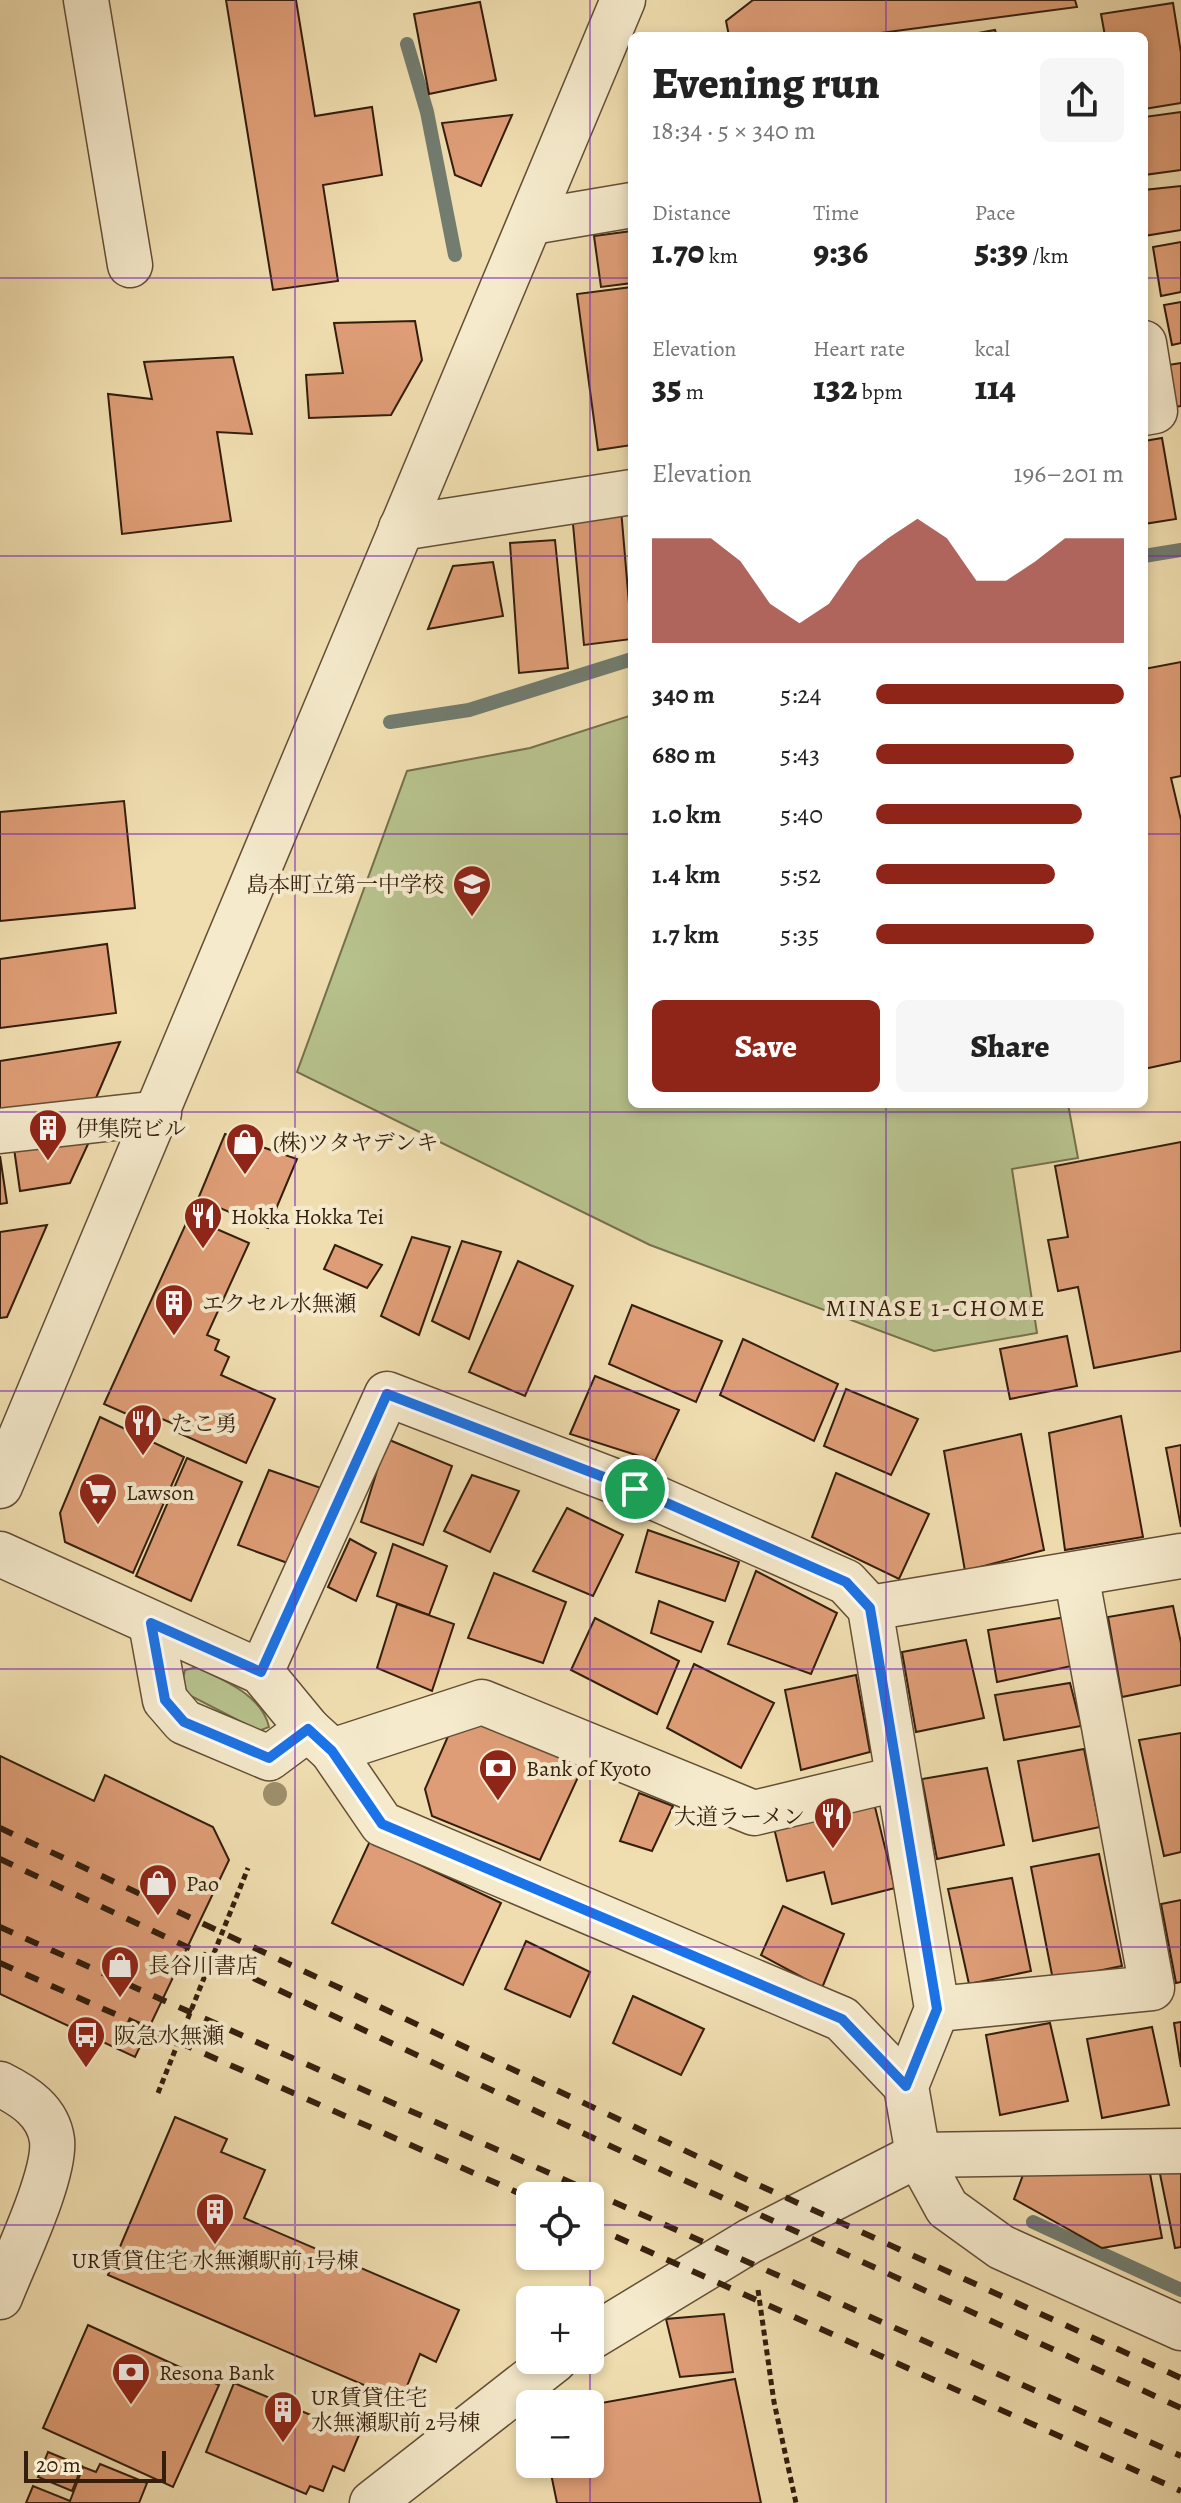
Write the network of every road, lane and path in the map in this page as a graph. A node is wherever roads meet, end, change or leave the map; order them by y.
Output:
1 (86, 0) edge
2 (623, 0) edge
3 (628, 206) edge
4 (532, 222) junction
5 (130, 265) dead end
6 (1148, 368) edge
7 (1148, 412) edge
8 (628, 493) edge
9 (401, 528) junction
10 (159, 1113) junction
11 (0, 1131) edge
12 (0, 1486) edge
13 (0, 1554) edge
14 (1181, 1556) edge
15 (1076, 1574) junction
16 (870, 1608) junction
17 (151, 1623) junction
18 (261, 1672) junction
19 (320, 1740) junction
20 (896, 1779) junction
21 (248, 1868) dead end
22 (937, 2009) junction
23 (0, 2084) edge
24 (906, 2086) junction
25 (158, 2093) dead end
26 (1181, 2151) edge
27 (918, 2155) junction
28 (20, 2203) edge
29 (750, 2241) junction
30 (0, 2297) edge
31 (1181, 2328) edge
32 (604, 2330) edge
33 (537, 2374) edge
34 (372, 2503) edge
35 (796, 2503) edge

1 - 5 street
2 - 4 street
3 - 4 street
4 - 9 street
6 - 7 street
8 - 9 street
9 - 10 street
10 - 11 street
10 - 12 street
13 - 17 street
14 - 15 street
15 - 16 street
15 - 22 street
16 - 18 street
16 - 20 street
17 - 18 street
17 - 19 street
18 - 19 street
19 - 20 street
19 - 24 street
20 - 22 street
21 - 25 path
22 - 24 street
23 - 28 street
24 - 27 street
26 - 27 street
27 - 29 street
27 - 31 street
28 - 30 street
29 - 32 street
29 - 35 path
33 - 34 street

